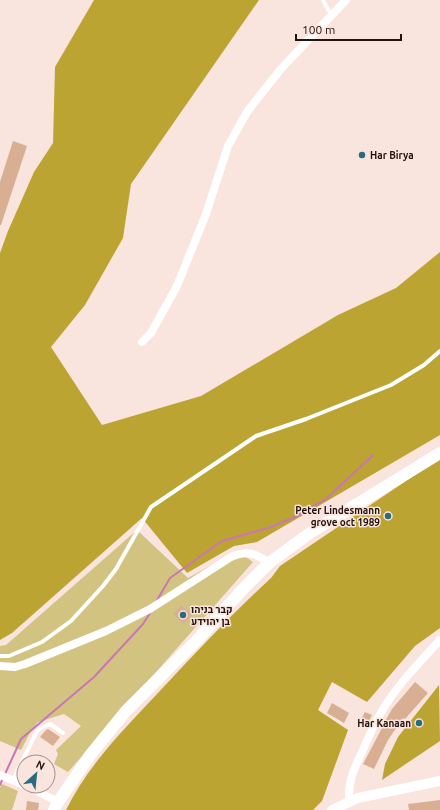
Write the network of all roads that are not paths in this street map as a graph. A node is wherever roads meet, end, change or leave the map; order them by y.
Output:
1 (323, 0) edge
2 (346, 0) edge
3 (331, 15) junction
4 (142, 342) dead end
5 (440, 351) edge
6 (440, 453) edge
7 (269, 563) junction
8 (440, 640) edge
9 (0, 656) edge
10 (0, 666) edge
11 (63, 733) dead end
12 (0, 775) edge
13 (13, 780) junction
14 (16, 781) edge
15 (440, 781) edge
16 (39, 794) edge
17 (348, 802) junction
18 (56, 806) edge
19 (332, 810) edge

1 - 3 lane
2 - 3 street
3 - 4 street
5 - 9 lane
6 - 7 main road
7 - 10 street
7 - 18 main road
8 - 17 street
11 - 13 lane
12 - 13 street
13 - 14 street
15 - 17 street
16 - 18 street
17 - 19 street

